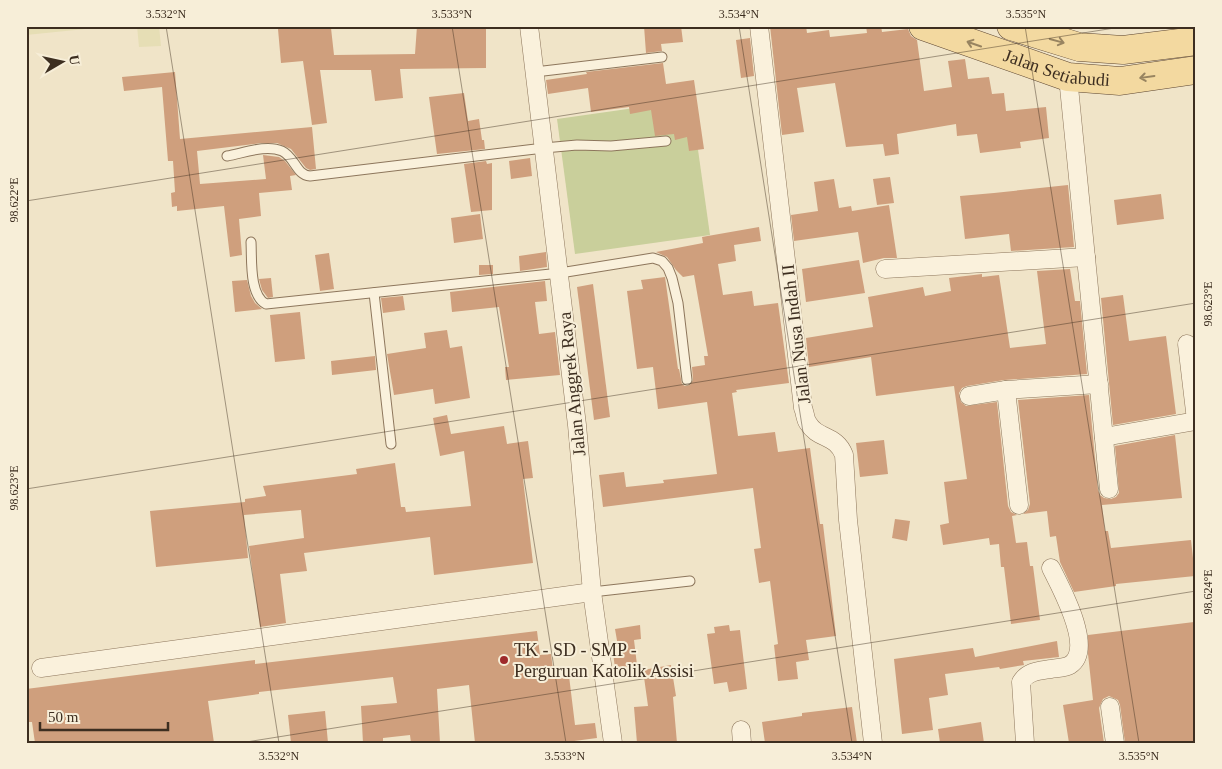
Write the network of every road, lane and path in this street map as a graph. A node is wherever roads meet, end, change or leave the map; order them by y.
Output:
1 (529, 26) edge
2 (759, 26) edge
3 (924, 26) edge
4 (1011, 26) edge
5 (1196, 41) edge
6 (662, 57) dead end
7 (1196, 70) edge
8 (535, 72) junction
9 (1068, 78) junction
10 (666, 141) dead end
11 (544, 148) junction
12 (227, 156) dead end
13 (251, 242) dead end
14 (1086, 257) junction
15 (885, 269) dead end
16 (560, 273) junction
17 (374, 293) junction
18 (1187, 344) dead end
19 (687, 380) dead end
20 (1099, 384) junction
21 (1006, 390) junction
22 (969, 396) dead end
23 (1196, 420) edge
24 (1104, 437) junction
25 (391, 444) dead end
26 (1109, 489) dead end
27 (1019, 505) dead end
28 (1051, 568) dead end
29 (690, 581) dead end
30 (592, 592) junction
31 (41, 668) dead end
32 (1110, 707) dead end
33 (613, 743) edge
34 (873, 743) edge
35 (1025, 743) edge
36 (1115, 743) edge

1 - 8 street, Jalan Anggrek Raya
2 - 34 street, Jalan Nusa Indah II
9 -> 3 main road, Jalan Setiabudi
4 -> 5 main road, Jalan Setiabudi
6 - 8 lane
7 -> 9 main road, Jalan Setiabudi
8 - 11 street, Jalan Anggrek Raya
9 - 14 street
10 - 11 lane
11 - 12 lane
11 - 16 street, Jalan Anggrek Raya
13 - 17 lane
14 - 15 street
14 - 20 street
16 - 17 lane
16 - 19 lane
16 - 30 street, Jalan Anggrek Raya
17 - 25 lane
18 - 23 street
20 - 21 street
20 - 24 street
21 - 22 street
21 - 27 street
23 - 24 street
24 - 26 street
28 - 35 street
29 - 30 lane
30 - 31 street
30 - 33 street, Jalan Anggrek Raya
32 - 36 street

